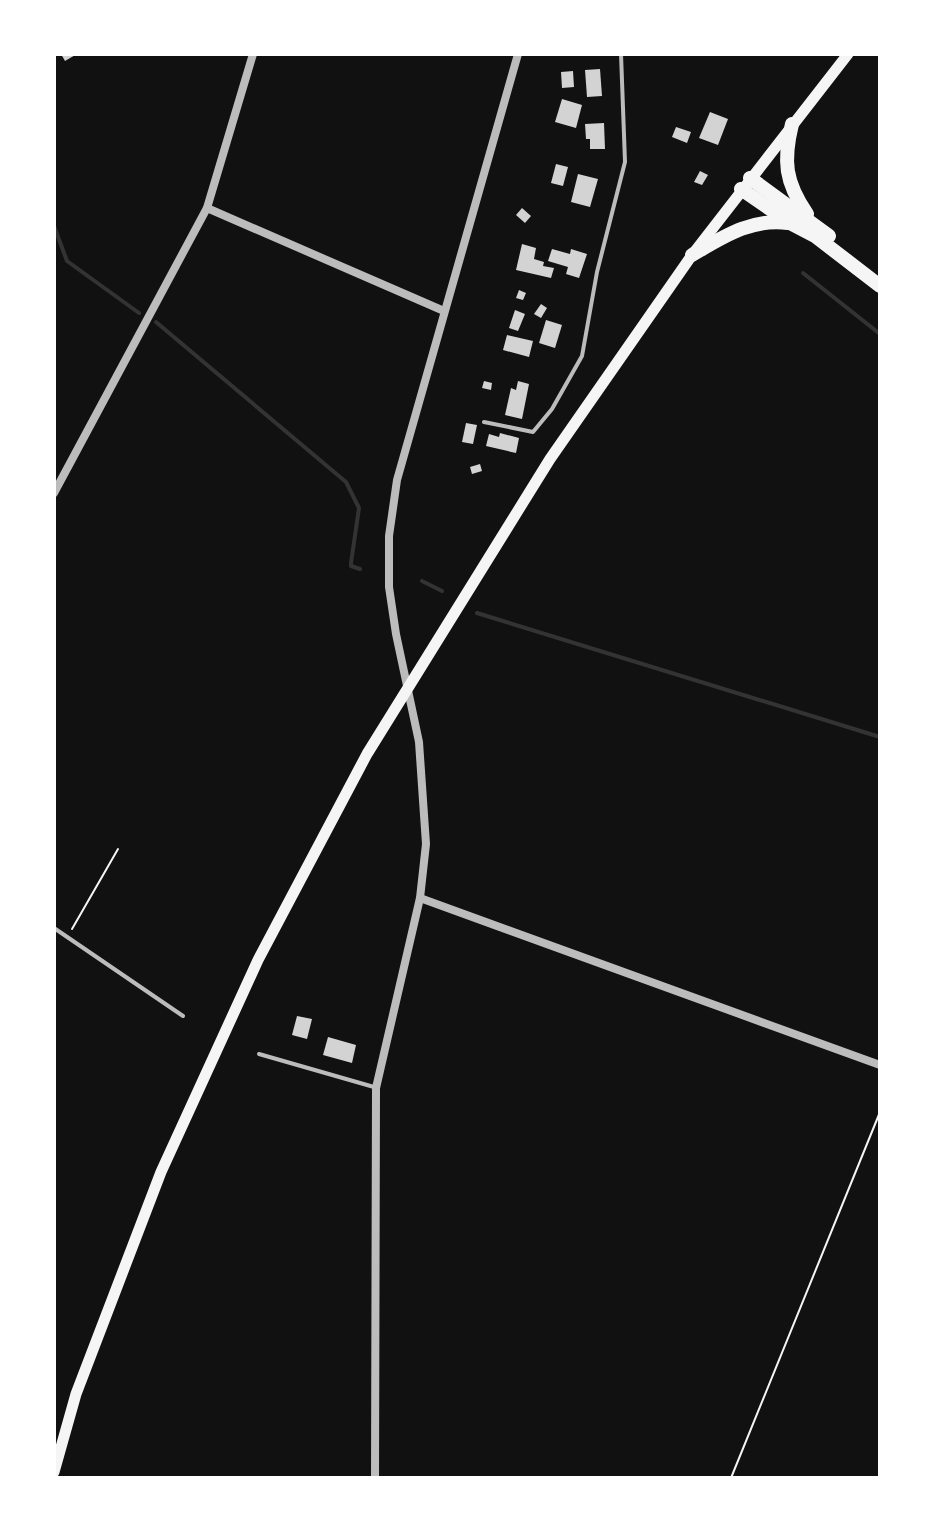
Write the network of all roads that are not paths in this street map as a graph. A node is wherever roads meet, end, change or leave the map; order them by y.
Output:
1 (253, 54) edge
2 (518, 54) edge
3 (621, 54) edge
4 (848, 54) edge
5 (792, 124) junction
6 (745, 184) junction
7 (207, 208) junction
8 (792, 224) junction
9 (815, 224) junction
10 (692, 255) junction
11 (880, 275) edge
12 (880, 286) edge
13 (444, 311) junction
14 (484, 422) dead end
15 (54, 493) edge
16 (420, 898) junction
17 (54, 928) edge
18 (183, 1016) dead end
19 (259, 1054) dead end
20 (880, 1065) edge
21 (376, 1088) junction
22 (54, 1472) edge
23 (375, 1478) edge

1 - 7 street
2 - 13 street
3 - 14 lane
4 - 5 main road
5 - 6 main road
5 - 9 highway
6 - 8 highway
6 - 9 highway
6 - 10 main road
7 - 13 street
7 - 15 street
8 - 10 highway
8 - 12 highway
9 - 11 highway
10 - 22 main road
13 - 16 street
16 - 20 street
16 - 21 street
17 - 18 lane
19 - 21 lane
21 - 23 street

